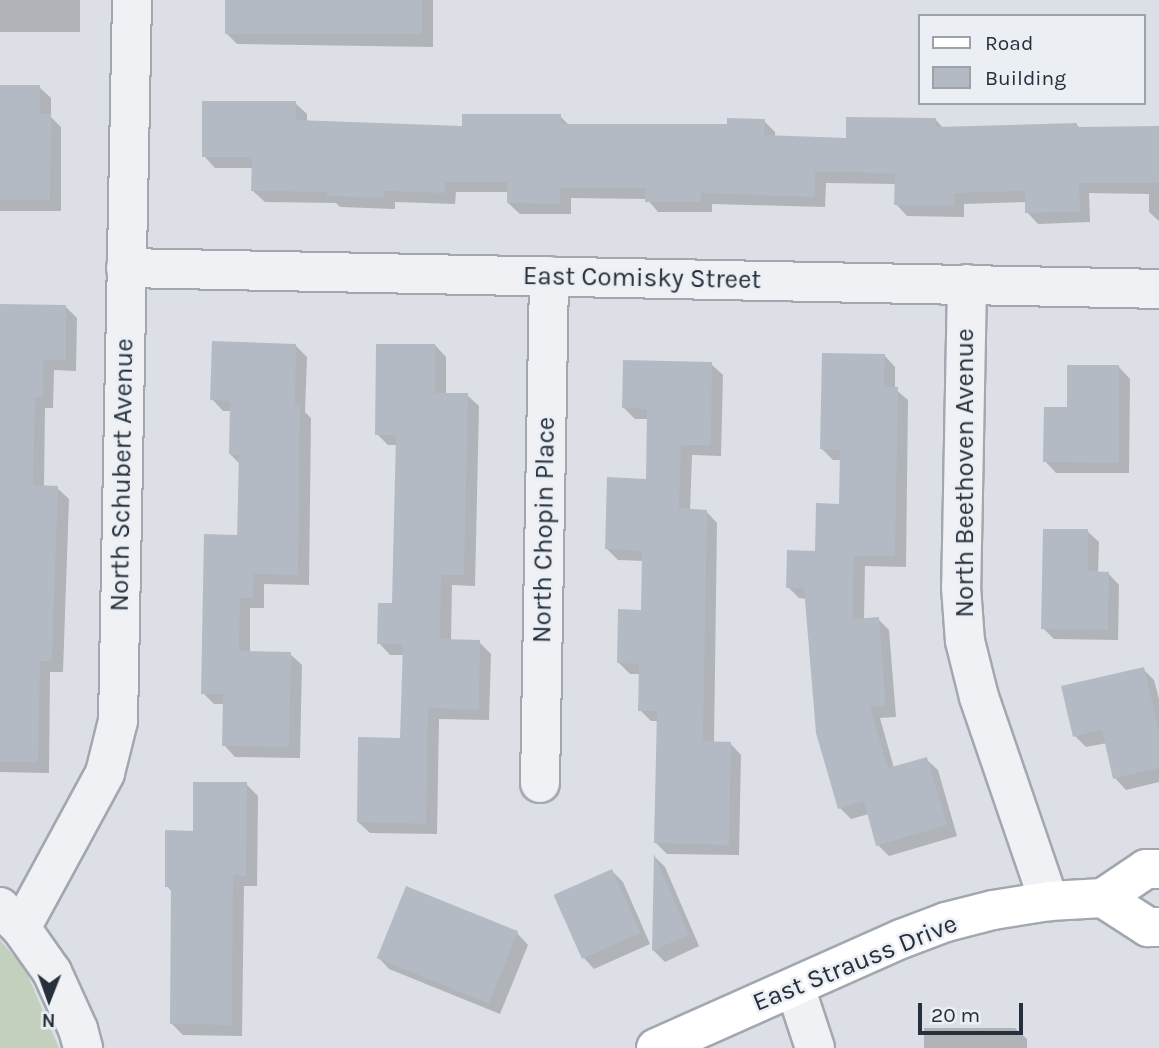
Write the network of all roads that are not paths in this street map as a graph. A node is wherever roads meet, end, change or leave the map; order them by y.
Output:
1 (132, 0) edge
2 (126, 268) junction
3 (549, 276) junction
4 (967, 284) junction
5 (1159, 289) edge
6 (540, 783) dead end
7 (1159, 869) edge
8 (1103, 898) junction
9 (1049, 901) junction
10 (10, 917) edge
11 (1159, 927) edge
12 (795, 987) junction
13 (83, 1048) edge
14 (656, 1048) edge
15 (816, 1048) edge

1 - 2 street, North Schubert Avenue
2 - 3 street, East Comisky Street
2 - 10 street, North Schubert Avenue
3 - 4 street, East Comisky Street
3 - 6 street, North Chopin Place
4 - 5 street, East Comisky Street
4 - 9 street, North Beethoven Avenue
7 - 8 street
8 - 9 street, East Strauss Drive
8 - 11 street
9 - 12 street, East Strauss Drive
10 - 13 street
12 - 14 street, East Strauss Drive
12 - 15 street

